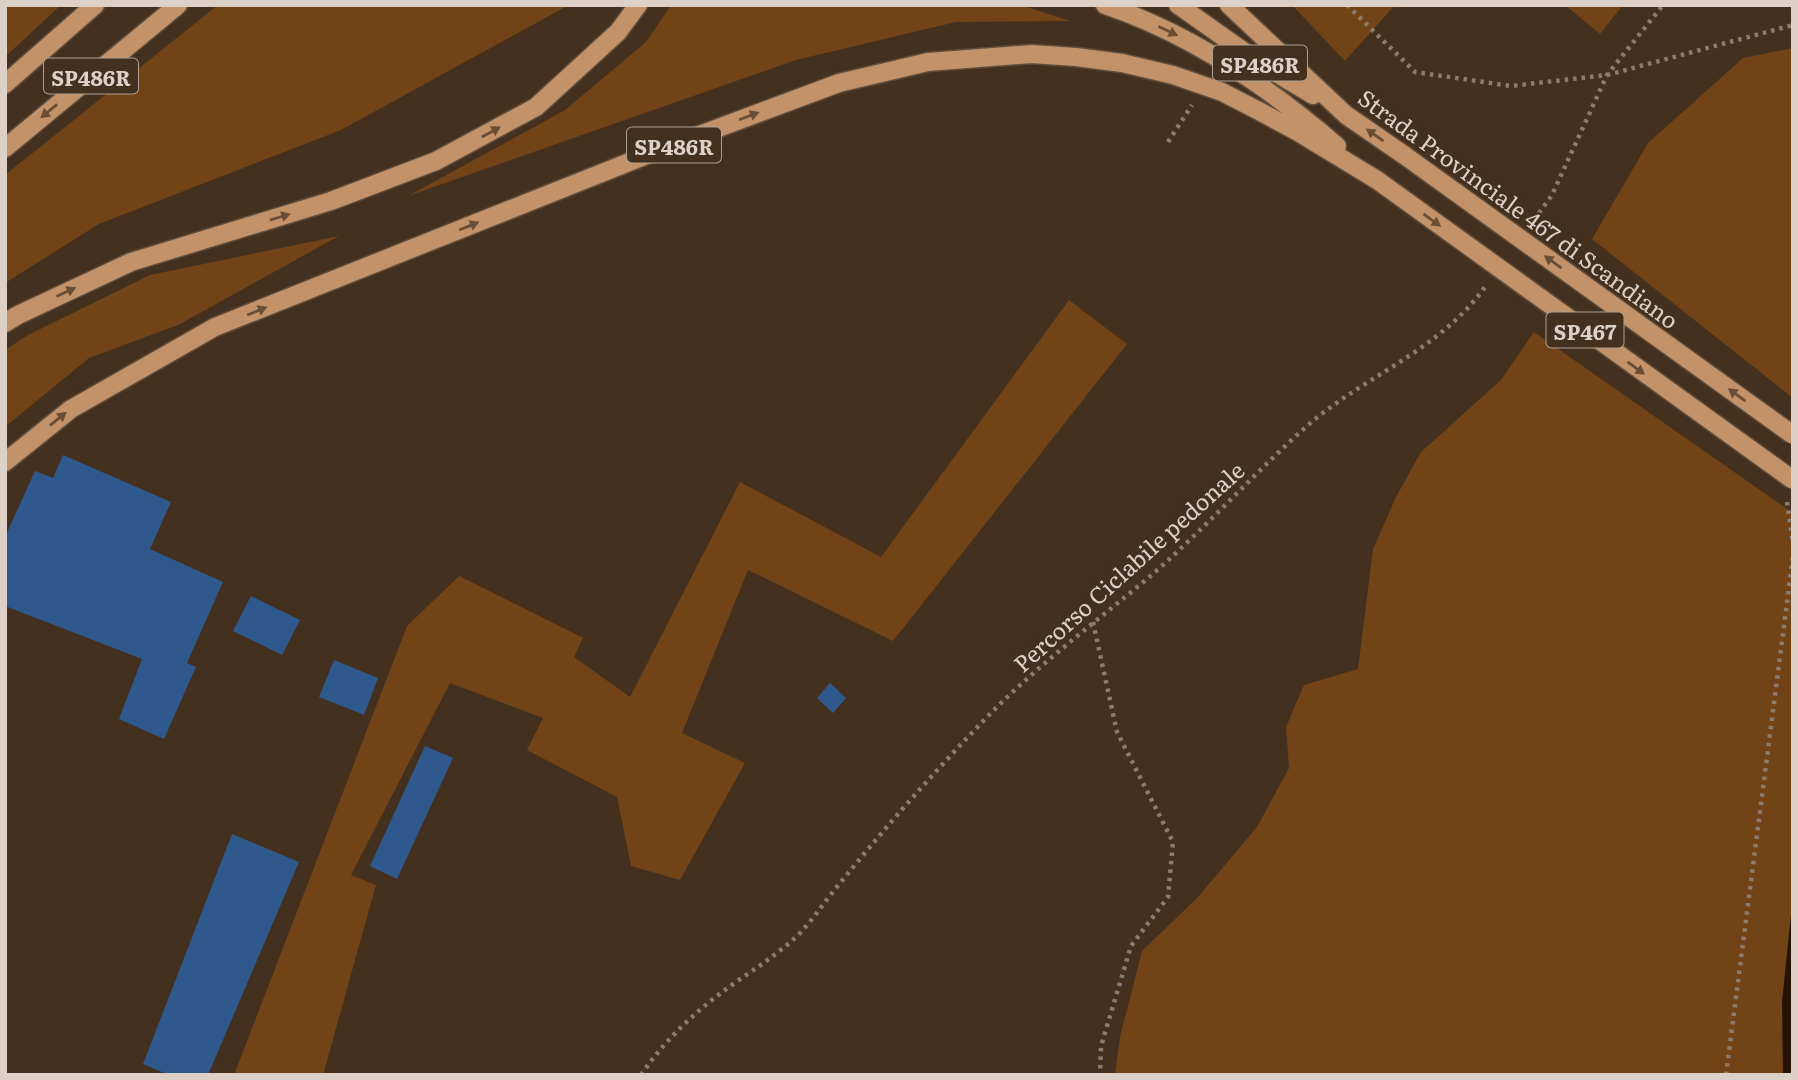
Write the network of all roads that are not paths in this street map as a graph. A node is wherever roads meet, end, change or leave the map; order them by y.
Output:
1 (95, 5) edge
2 (178, 5) edge
3 (638, 5) edge
4 (1105, 5) edge
5 (1178, 5) edge
6 (1229, 5) edge
7 (5, 84) edge
8 (1346, 115) junction
9 (5, 148) edge
10 (1377, 180) junction
11 (5, 323) edge
12 (1793, 435) edge
13 (5, 463) edge
14 (1793, 480) edge

1 - 7 main road, SP486R
2 -> 9 main road, SP486R
11 -> 3 main road
4 -> 10 main road
5 - 8 main road, SP486R
6 - 8 main road, Strada Provinciale 467 di Scandiano / SP467
12 -> 8 main road, Strada Provinciale 467 di Scandiano / SP467, bridge
13 -> 10 main road, SP486R
10 -> 14 main road, SP467, bridge

